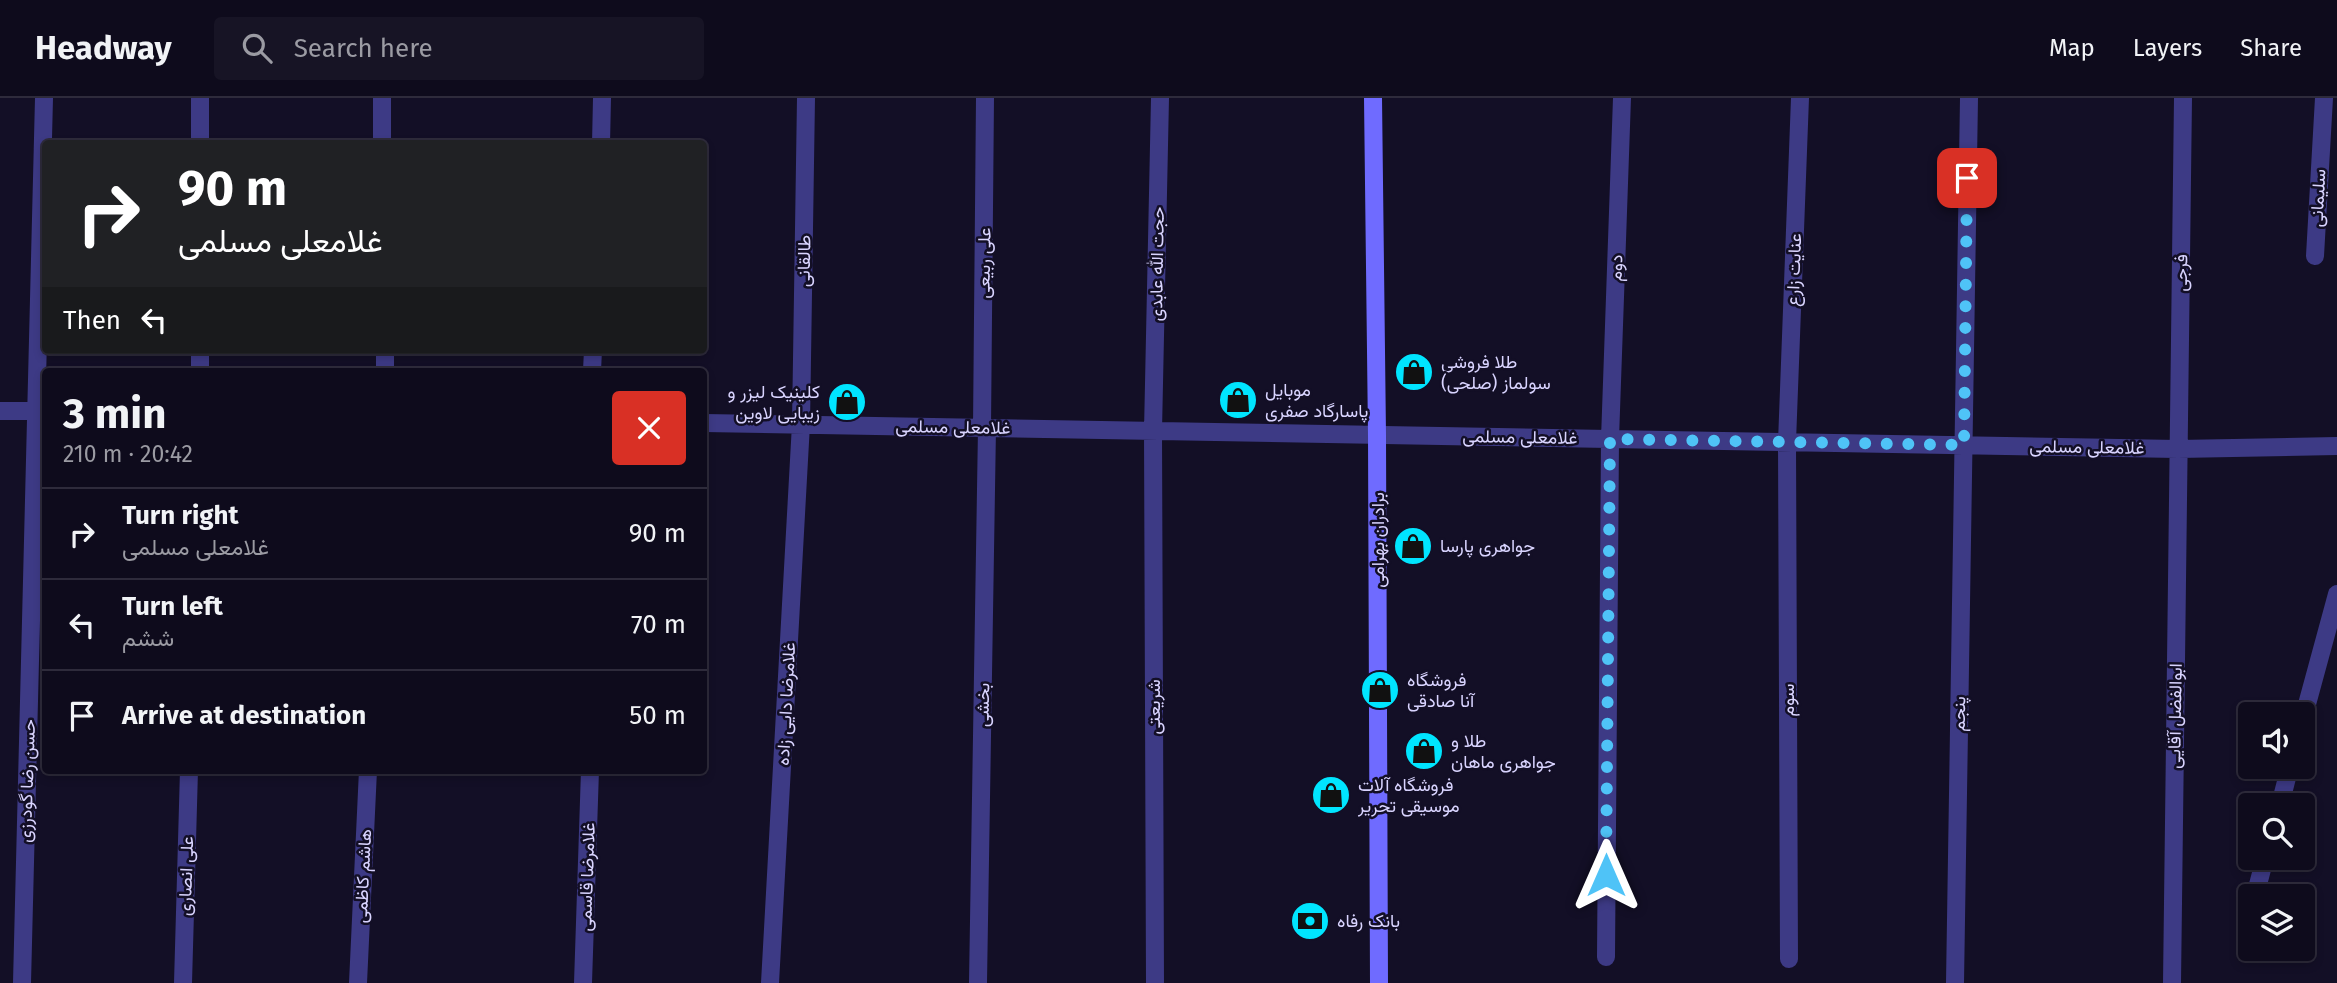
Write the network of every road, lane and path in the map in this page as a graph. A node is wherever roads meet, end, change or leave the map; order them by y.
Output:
1 (44, 98) edge
2 (200, 98) edge
3 (382, 98) edge
4 (602, 98) edge
5 (806, 98) edge
6 (985, 98) edge
7 (1160, 98) edge
8 (1373, 98) edge
9 (1622, 98) edge
10 (1800, 98) edge
11 (1969, 98) edge
12 (2183, 98) edge
13 (2324, 98) edge
14 (44, 140) edge
15 (200, 140) edge
16 (382, 140) edge
17 (601, 140) edge
18 (2315, 256) dead end
19 (42, 307) edge
20 (0, 411) edge
21 (41, 411) edge
22 (707, 423) edge
23 (801, 424) junction
24 (985, 428) junction
25 (1153, 431) junction
26 (1377, 435) junction
27 (1610, 439) junction
28 (1787, 442) junction
29 (1964, 445) junction
30 (2337, 446) edge
31 (2178, 449) junction
32 (2337, 594) edge
33 (2308, 702) edge
34 (189, 774) edge
35 (368, 774) edge
36 (590, 774) edge
37 (1606, 957) dead end
38 (1789, 959) dead end
39 (22, 983) edge
40 (183, 983) edge
41 (358, 983) edge
42 (583, 983) edge
43 (770, 983) edge
44 (978, 983) edge
45 (1155, 983) edge
46 (1379, 983) edge
47 (1955, 983) edge
48 (2172, 983) edge

1 - 14 street, حسن رضا گودرزی
2 - 15 street
3 - 16 street
4 - 17 street
5 - 23 street, طالقانی
6 - 24 street, علی ربیعی
7 - 25 street, حجت الله عابدی
8 - 26 main road, برادران بهرامی
9 - 27 street, دوم
10 - 28 street, عنایت زارع
11 - 29 street, پنجم
12 - 31 street, فرجی
13 - 18 street, سلیمانی
19 - 21 street, حسن رضا گودرزی
20 - 21 street
21 - 39 street, حسن رضا گودرزی
22 - 23 street, غلامعلی مسلمی
23 - 24 street, غلامعلی مسلمی
23 - 43 street, غلامرضا دایی زاده
24 - 25 street, غلامعلی مسلمی
24 - 44 street, بخشی
25 - 26 street, غلامعلی مسلمی
25 - 45 street, شریعتی
26 - 27 street, غلامعلی مسلمی
26 - 46 main road, برادران بهرامی
27 - 28 street, غلامعلی مسلمی
27 - 37 street
28 - 29 street, غلامعلی مسلمی
28 - 38 street, سوم
29 - 31 street, غلامعلی مسلمی
29 - 47 street, پنجم
30 - 31 street, غلامعلی مسلمی
31 - 48 street, ابوالفضل آقایی
32 - 33 street
34 - 40 street, علی انصاری
35 - 41 street, هاشم کاظمی
36 - 42 street, غلامرضا قاسمی

